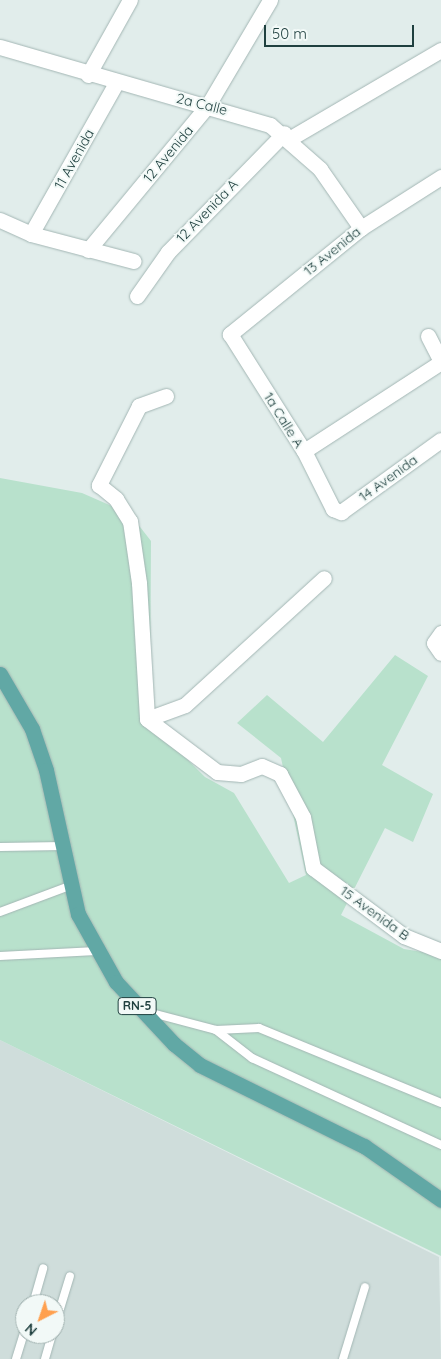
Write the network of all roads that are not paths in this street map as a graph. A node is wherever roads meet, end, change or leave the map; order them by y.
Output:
1 (130, 0) edge
2 (270, 0) edge
3 (0, 47) edge
4 (441, 50) edge
5 (88, 75) junction
6 (116, 83) junction
7 (208, 106) junction
8 (286, 136) junction
9 (441, 177) edge
10 (0, 220) edge
11 (361, 228) junction
12 (31, 234) junction
13 (88, 250) junction
14 (133, 261) dead end
15 (137, 296) dead end
16 (230, 334) joint
17 (428, 336) dead end
18 (441, 361) edge
19 (166, 396) dead end
20 (441, 440) edge
21 (304, 451) junction
22 (333, 509) joint
23 (324, 578) dead end
24 (0, 674) edge
25 (147, 719) junction
26 (63, 846) junction
27 (0, 847) edge
28 (72, 885) junction
29 (0, 912) edge
30 (441, 950) edge
31 (96, 951) junction
32 (0, 956) edge
33 (141, 1010) junction
34 (216, 1030) junction
35 (441, 1104) edge
36 (441, 1145) edge
37 (441, 1200) edge
38 (43, 1268) dead end
39 (70, 1276) dead end
40 (365, 1286) dead end
41 (35, 1294) edge
42 (64, 1294) edge
43 (21, 1344) edge
44 (49, 1344) edge
45 (16, 1359) edge
46 (45, 1359) edge
47 (342, 1359) edge

1 - 5 street
2 - 7 street, 12 Avenida
3 - 5 street, 2a Calle
4 - 8 street, 12 Avenida A
5 - 6 street, 2a Calle
6 - 7 street, 2a Calle
6 - 12 street, 11 Avenida
7 - 8 street, 2a Calle
7 - 13 street, 12 Avenida
8 - 11 street, 2a Calle
8 - 15 street, 12 Avenida A
9 - 11 street, 13 Avenida
10 - 12 street
11 - 16 street, 13 Avenida
12 - 13 street
13 - 14 street
16 - 21 street, 1a Calle A
17 - 18 street
18 - 21 street
19 - 25 street
20 - 22 street, 14 Avenida
21 - 22 street, 1a Calle A
23 - 25 street
24 - 26 main road, RN-5
25 - 30 street, 15 Avenida B
26 - 27 lane
26 - 28 main road, RN-5
28 - 29 lane
28 - 31 main road, RN-5
31 - 32 lane
31 - 33 main road, RN-5
33 - 34 lane
33 - 37 main road, RN-5
34 - 35 lane
34 - 36 lane
38 - 41 lane
39 - 42 lane
40 - 47 lane
43 - 45 lane
44 - 46 lane

